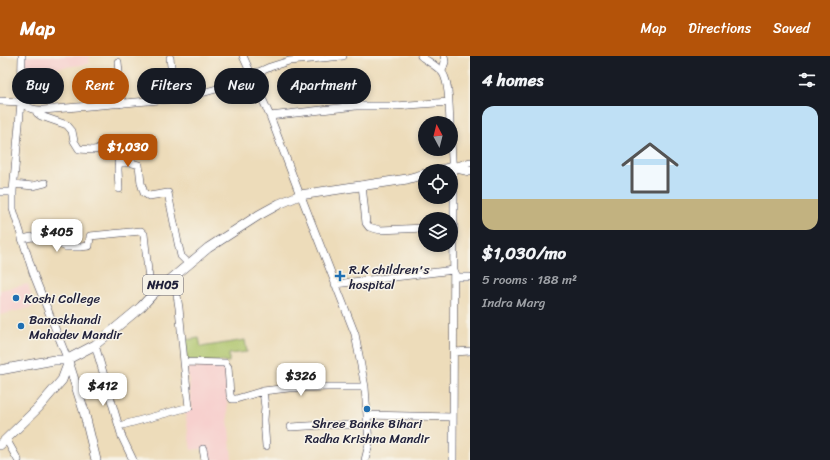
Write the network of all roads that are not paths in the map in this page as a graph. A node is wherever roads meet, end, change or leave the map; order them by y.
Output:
1 (22, 56) edge
2 (244, 56) edge
3 (343, 56) edge
4 (421, 56) edge
5 (444, 56) edge
6 (170, 58) dead end
7 (118, 62) dead end
8 (22, 68) edge
9 (119, 68) edge
10 (171, 68) edge
11 (248, 68) edge
12 (268, 68) edge
13 (442, 71) junction
14 (0, 101) edge
15 (12, 102) edge
16 (449, 102) junction
17 (22, 104) edge
18 (24, 104) edge
19 (122, 104) edge
20 (264, 104) edge
21 (36, 110) junction
22 (270, 116) junction
23 (450, 116) edge
24 (118, 162) junction
25 (470, 162) edge
26 (458, 165) edge
27 (458, 168) edge
28 (470, 171) edge
29 (418, 176) edge
30 (45, 183) dead end
31 (362, 186) junction
32 (14, 187) junction
33 (119, 189) dead end
34 (0, 192) edge
35 (300, 195) junction
36 (418, 228) edge
37 (22, 239) junction
38 (453, 252) edge
39 (189, 264) junction
40 (454, 270) junction
41 (172, 277) junction
42 (470, 277) edge
43 (335, 284) junction
44 (152, 295) junction
45 (95, 345) junction
46 (470, 351) edge
47 (454, 352) junction
48 (68, 361) junction
49 (184, 362) junction
50 (0, 370) edge
51 (364, 387) junction
52 (263, 390) junction
53 (367, 415) junction
54 (453, 417) junction
55 (368, 425) junction
56 (119, 426) junction
57 (291, 427) dead end
58 (3, 442) edge
59 (266, 446) dead end
60 (203, 449) dead end
61 (18, 460) edge
62 (96, 460) edge
63 (133, 460) edge
64 (205, 460) edge
65 (365, 460) edge
66 (453, 460) edge

1 - 8 street
2 - 11 street
3 - 12 street
4 - 13 street
5 - 13 street
6 - 10 street
7 - 9 street
13 - 16 street
14 - 15 street
16 - 22 street
16 - 23 street
17 - 32 street
18 - 21 street
19 - 21 street
20 - 22 street
21 - 24 street
22 - 35 street
24 - 33 street
24 - 39 street
25 - 26 street
27 - 28 main road
29 - 31 main road, NH05
30 - 32 street
31 - 35 main road, NH05
31 - 36 street
32 - 34 street
32 - 37 street
35 - 39 main road, NH05
35 - 43 street
37 - 44 street
37 - 48 street
38 - 40 street
39 - 41 main road, NH05
40 - 42 street
40 - 43 street
40 - 47 street
41 - 44 main road, NH05
41 - 49 street
43 - 51 street
44 - 45 main road, NH05
45 - 48 main road, NH05
45 - 56 street
46 - 47 street
47 - 54 street
48 - 50 main road
48 - 58 main road
48 - 62 main road
49 - 52 street
49 - 56 street
51 - 52 street
51 - 53 street
52 - 59 street
53 - 54 street
53 - 55 street
54 - 66 street
55 - 57 street
55 - 65 street
56 - 63 street
58 - 61 street
60 - 64 street

